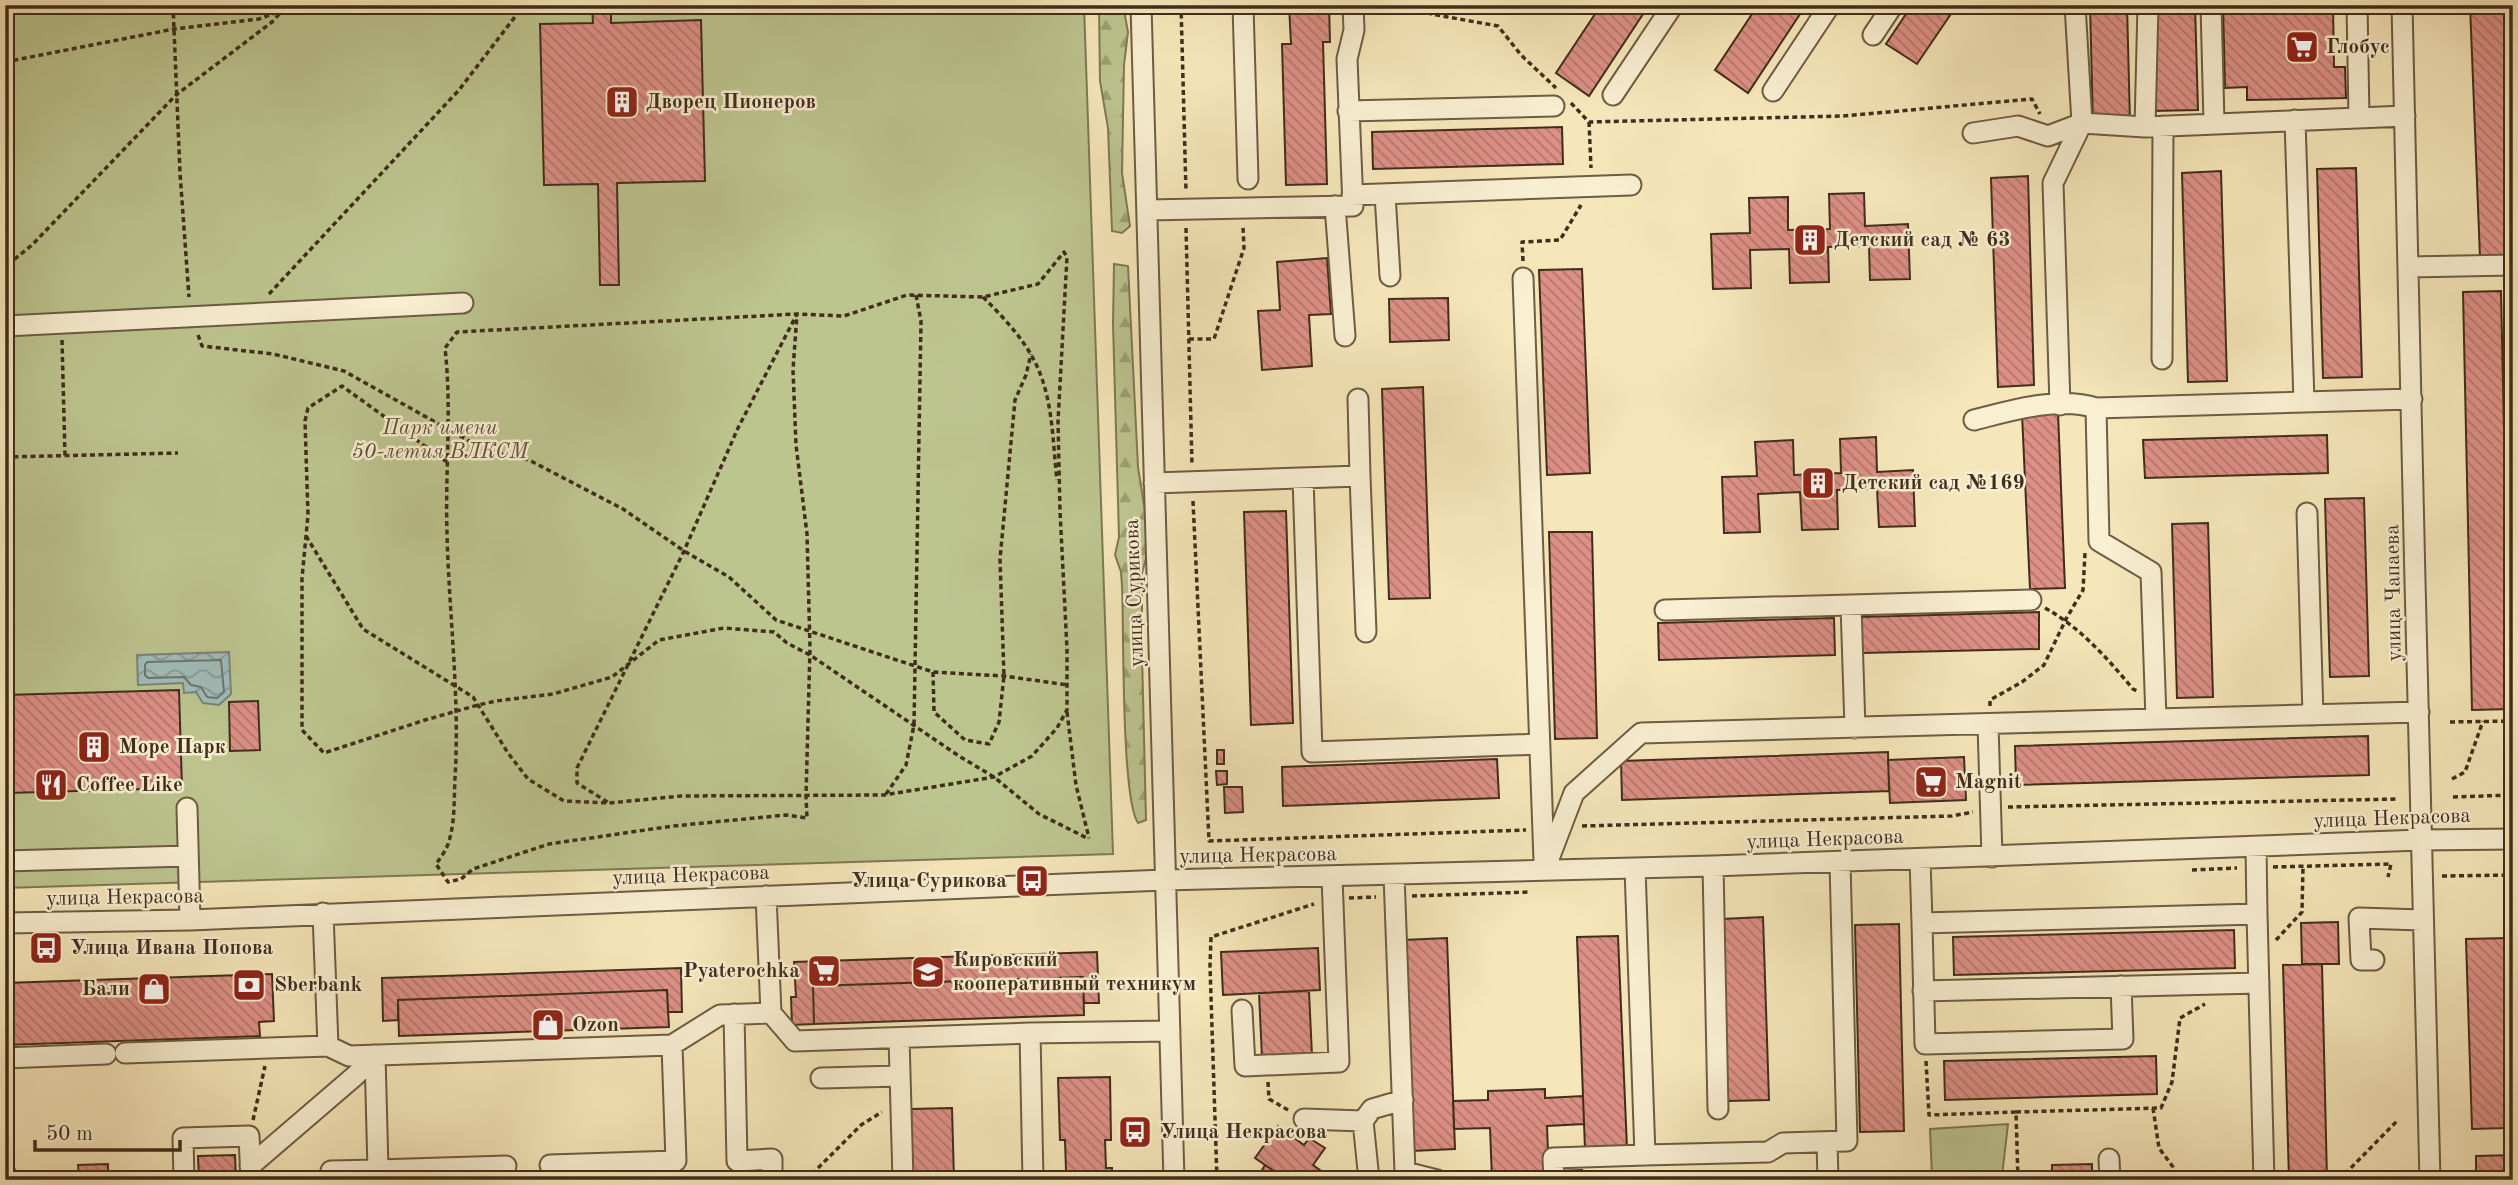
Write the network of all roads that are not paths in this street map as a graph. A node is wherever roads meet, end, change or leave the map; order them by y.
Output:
1 (1141, 5) edge
2 (1243, 5) edge
3 (1353, 5) edge
4 (1673, 5) edge
5 (1830, 5) edge
6 (1893, 5) edge
7 (2076, 5) edge
8 (2148, 5) edge
9 (2211, 5) edge
10 (2357, 5) edge
11 (2402, 5) edge
12 (1873, 35) dead end
13 (1773, 91) dead end
14 (1613, 95) dead end
15 (1562, 100) road end
16 (1348, 111) junction
17 (2405, 116) junction
18 (2359, 118) junction
19 (2295, 120) junction
20 (2082, 123) junction
21 (2214, 123) junction
22 (2154, 126) junction
23 (1973, 133) dead end
24 (1248, 178) dead end
25 (1631, 185) dead end
26 (1385, 194) junction
27 (1352, 195) junction
28 (1335, 206) junction
29 (1148, 211) junction
30 (2513, 265) edge
31 (2409, 267) junction
32 (1390, 276) dead end
33 (1523, 278) road end
34 (463, 303) dead end
35 (5, 326) edge
36 (1345, 336) dead end
37 (2162, 359) dead end
38 (2413, 398) junction
39 (1358, 400) dead end
40 (2304, 402) junction
41 (2060, 405) junction
42 (2095, 408) junction
43 (1974, 420) dead end
44 (1360, 476) junction
45 (1303, 478) junction
46 (1154, 482) junction
47 (2307, 513) dead end
48 (2031, 600) road end
49 (1851, 605) junction
50 (1665, 610) dead end
51 (1366, 632) dead end
52 (2419, 712) junction
53 (2313, 715) junction
54 (2155, 719) junction
55 (1987, 724) junction
56 (1855, 728) junction
57 (1539, 744) junction
58 (187, 808) dead end
59 (1552, 830) junction
60 (2513, 839) edge
61 (2421, 840) junction
62 (2256, 847) junction
63 (188, 856) junction
64 (1992, 857) junction
65 (1920, 859) junction
66 (5, 861) edge
67 (1840, 862) junction
68 (1713, 866) junction
69 (1635, 868) junction
70 (1545, 869) junction
71 (1394, 875) junction
72 (1332, 877) junction
73 (1165, 880) junction
74 (766, 896) junction
75 (323, 913) junction
76 (2257, 914) junction
77 (190, 920) junction
78 (2422, 920) junction
79 (5, 923) edge
80 (1922, 923) junction
81 (2375, 960) dead end
82 (2259, 983) junction
83 (2121, 986) junction
84 (1923, 991) junction
85 (1242, 1010) dead end
86 (771, 1013) junction
87 (734, 1014) junction
88 (1170, 1031) junction
89 (1030, 1033) junction
90 (899, 1038) junction
91 (672, 1045) junction
92 (328, 1046) junction
93 (375, 1055) junction
94 (5, 1058) edge
95 (900, 1076) junction
96 (821, 1078) dead end
97 (1403, 1100) junction
98 (1718, 1109) dead end
99 (1304, 1119) dead end
100 (1363, 1121) junction
101 (1827, 1142) junction
102 (1645, 1155) junction
103 (2109, 1159) dead end
104 (550, 1165) dead end
105 (506, 1166) dead end
106 (379, 1170) junction
107 (251, 1173) edge
108 (184, 1180) edge
109 (331, 1180) edge
110 (772, 1180) edge
111 (903, 1180) edge
112 (1033, 1180) edge
113 (1174, 1180) edge
114 (1369, 1180) edge
115 (1437, 1180) edge
116 (1554, 1180) edge
117 (1828, 1180) edge
118 (2110, 1180) edge
119 (2264, 1180) edge
120 (2430, 1180) edge

1 - 29 street, улица Сурикова
2 - 24 street
3 - 16 street
4 - 14 street
5 - 13 street
6 - 12 street
7 - 20 street
8 - 22 street
9 - 21 street
10 - 18 street
11 - 17 street, улица Чапаева
15 - 16 street
16 - 27 street
17 - 18 street
17 - 31 street, улица Чапаева
18 - 19 street
19 - 21 street
19 - 40 street
20 - 22 street
20 - 23 street
20 - 41 street
21 - 22 street
22 - 37 street
25 - 26 street
26 - 27 street
26 - 32 street
27 - 28 street
28 - 29 street
28 - 36 street
29 - 46 street, улица Сурикова
30 - 31 street
31 - 38 street, улица Чапаева
33 - 57 street
34 - 35 street
38 - 40 street
38 - 52 street, улица Чапаева
39 - 44 street
40 - 42 street
41 - 42 street
41 - 43 street
42 - 54 street
44 - 45 street
44 - 51 street
45 - 46 street
45 - 57 street
46 - 73 street, улица Сурикова
47 - 53 street
48 - 49 street
49 - 50 street
49 - 56 street
52 - 53 street
52 - 61 street, улица Чапаева
53 - 54 street
54 - 55 street
55 - 56 street
55 - 64 street
56 - 59 street
57 - 59 street
58 - 63 street
59 - 70 street
60 - 61 street, улица Некрасова
61 - 62 street, улица Некрасова
61 - 78 street, улица Чапаева
62 - 64 street, улица Некрасова
62 - 76 street
63 - 66 street
63 - 77 street
64 - 65 street, улица Некрасова
65 - 67 street, улица Некрасова
65 - 80 street
67 - 68 street, улица Некрасова
67 - 101 street
68 - 69 street, улица Некрасова
68 - 98 street
69 - 70 street, улица Некрасова
69 - 102 street
70 - 71 street, улица Некрасова
71 - 72 street, улица Некрасова
71 - 97 street
72 - 73 street, улица Некрасова
72 - 85 street
73 - 74 street, улица Некрасова
73 - 88 street, улица Сурикова
74 - 75 street, улица Некрасова
74 - 86 street
75 - 77 street, улица Некрасова
75 - 92 street
76 - 80 street
76 - 82 street
77 - 79 street, улица Некрасова
78 - 81 street
78 - 120 street, улица Чапаева
80 - 84 street
82 - 83 street
82 - 119 street
83 - 84 street
83 - 84 street
86 - 87 street
86 - 90 street
87 - 91 street
87 - 110 street
88 - 89 street
88 - 113 street, улица Сурикова
89 - 90 street
89 - 112 street
90 - 95 street
91 - 93 street
91 - 104 street
92 - 93 street
92 - 94 street
93 - 106 street
93 - 107 street
95 - 96 street
95 - 111 street
97 - 100 street
97 - 115 street
99 - 100 street
100 - 114 street
101 - 102 street
101 - 117 street
102 - 116 street
103 - 118 street
105 - 106 street
106 - 109 street
107 - 108 street

